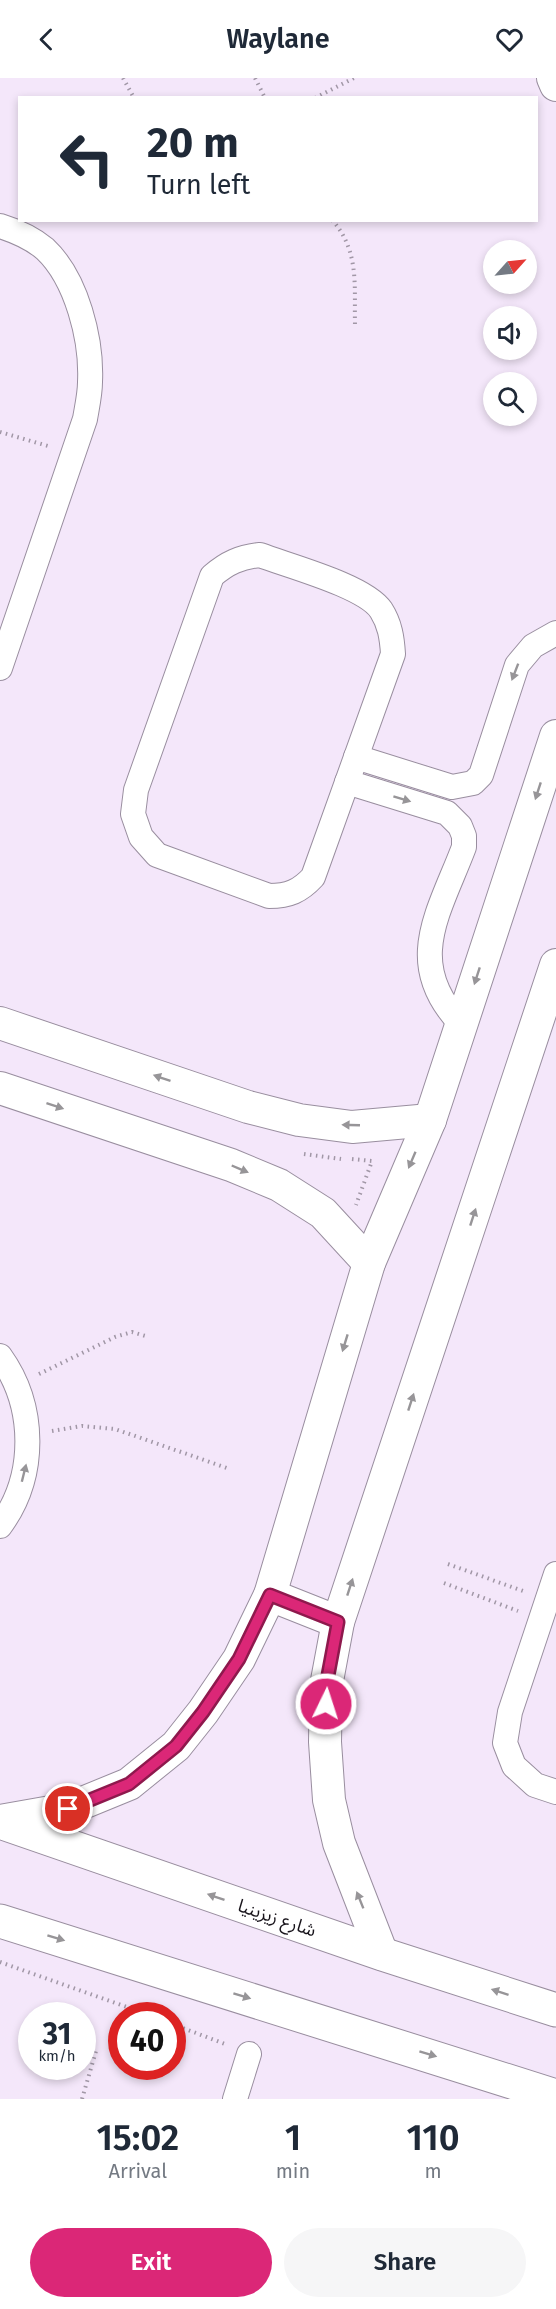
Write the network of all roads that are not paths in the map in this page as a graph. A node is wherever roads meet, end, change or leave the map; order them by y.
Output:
1 (553, 78) edge
2 (556, 85) edge
3 (0, 226) edge
4 (556, 633) edge
5 (0, 668) edge
6 (556, 736) edge
7 (356, 757) junction
8 (346, 782) junction
9 (556, 965) edge
10 (548, 1016) edge
11 (0, 1023) edge
12 (461, 1024) junction
13 (0, 1088) edge
14 (430, 1120) junction
15 (369, 1263) junction
16 (0, 1356) edge
17 (0, 1526) edge
18 (556, 1574) edge
19 (270, 1595) junction
20 (338, 1622) junction
21 (556, 1792) edge
22 (0, 1822) edge
23 (0, 1921) edge
24 (382, 1954) junction
25 (556, 2010) edge
26 (249, 2054) road end
27 (556, 2096) edge
28 (236, 2099) edge

1 - 2 street
3 - 5 street
4 -> 7 street
6 -> 12 street
7 - 8 street
7 - 8 street
8 -> 12 street
9 - 10 street
20 -> 10 street
14 -> 11 street
12 - 14 street
13 -> 15 street
14 -> 15 street
15 -> 19 street
17 -> 16 street
18 - 21 street
19 - 20 street
19 - 22 street
24 -> 20 street
24 -> 22 main road, شارع زيزينيا
23 -> 27 main road
25 -> 24 main road, شارع زيزينيا
26 - 28 street

